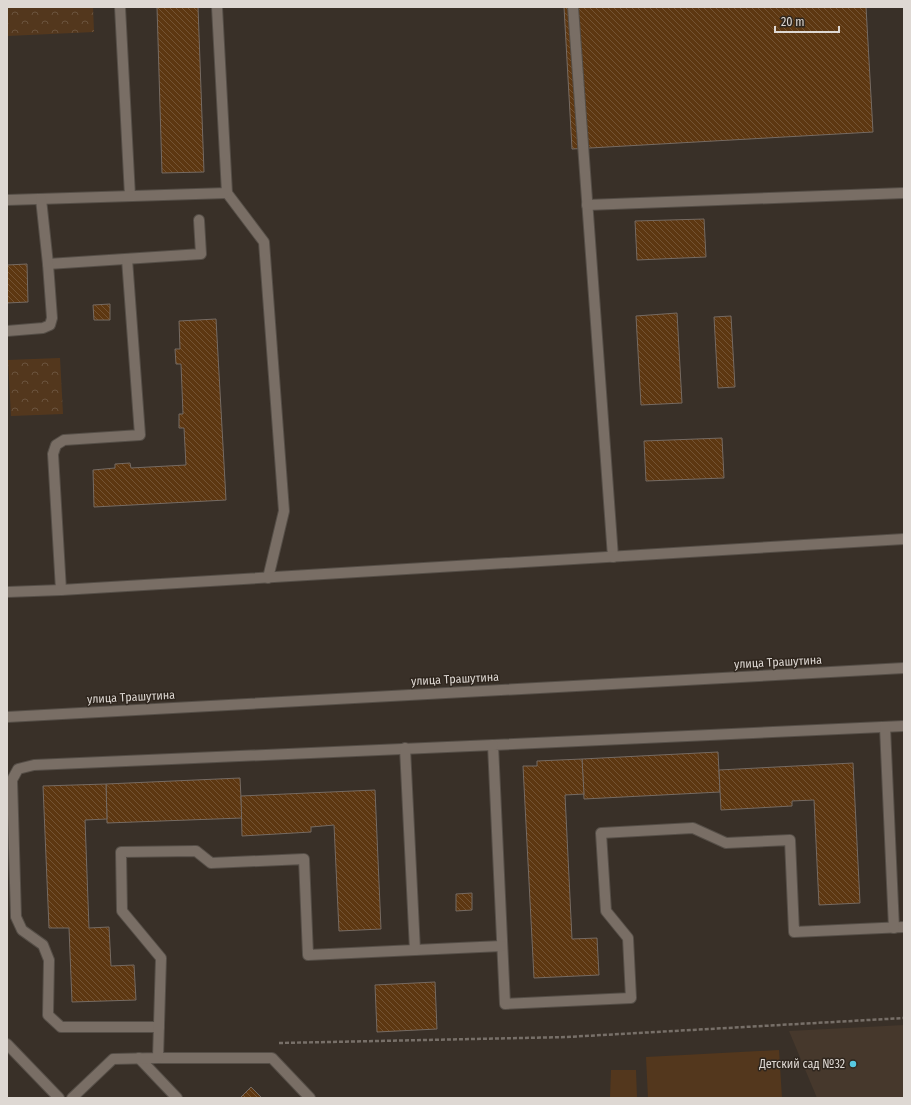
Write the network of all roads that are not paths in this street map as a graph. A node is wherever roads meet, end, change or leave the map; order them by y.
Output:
1 (120, 7) edge
2 (217, 7) edge
3 (573, 7) edge
4 (227, 193) junction
5 (904, 193) edge
6 (130, 196) junction
7 (41, 199) junction
8 (7, 200) edge
9 (587, 205) junction
10 (199, 220) dead end
11 (127, 259) junction
12 (48, 264) junction
13 (7, 331) edge
14 (904, 538) edge
15 (613, 557) junction
16 (268, 578) junction
17 (61, 590) junction
18 (7, 592) edge
19 (904, 668) edge
20 (7, 717) edge
21 (904, 726) edge
22 (885, 727) junction
23 (493, 744) junction
24 (405, 748) junction
25 (899, 928) edge
26 (502, 946) junction
27 (414, 950) junction
28 (159, 1027) junction
29 (9, 1049) edge
30 (139, 1058) junction
31 (158, 1058) junction
32 (59, 1098) edge
33 (72, 1098) edge
34 (177, 1098) edge
35 (310, 1098) edge

1 - 6 street
2 - 4 street
3 - 9 street
4 - 6 street
4 - 16 street
5 - 9 street
6 - 7 street
7 - 8 street
7 - 12 street
9 - 15 street
10 - 11 street
11 - 12 street
11 - 17 street
12 - 13 street
14 - 15 street
15 - 16 street
16 - 17 street
17 - 18 street
19 - 20 street, улица Трашутина
21 - 22 street
22 - 23 street
22 - 25 street
23 - 24 street
23 - 26 street
24 - 27 street
24 - 28 street
25 - 26 street
26 - 27 street
27 - 28 street
28 - 31 street
29 - 32 street
30 - 31 street
30 - 33 street
30 - 34 street
31 - 35 street

